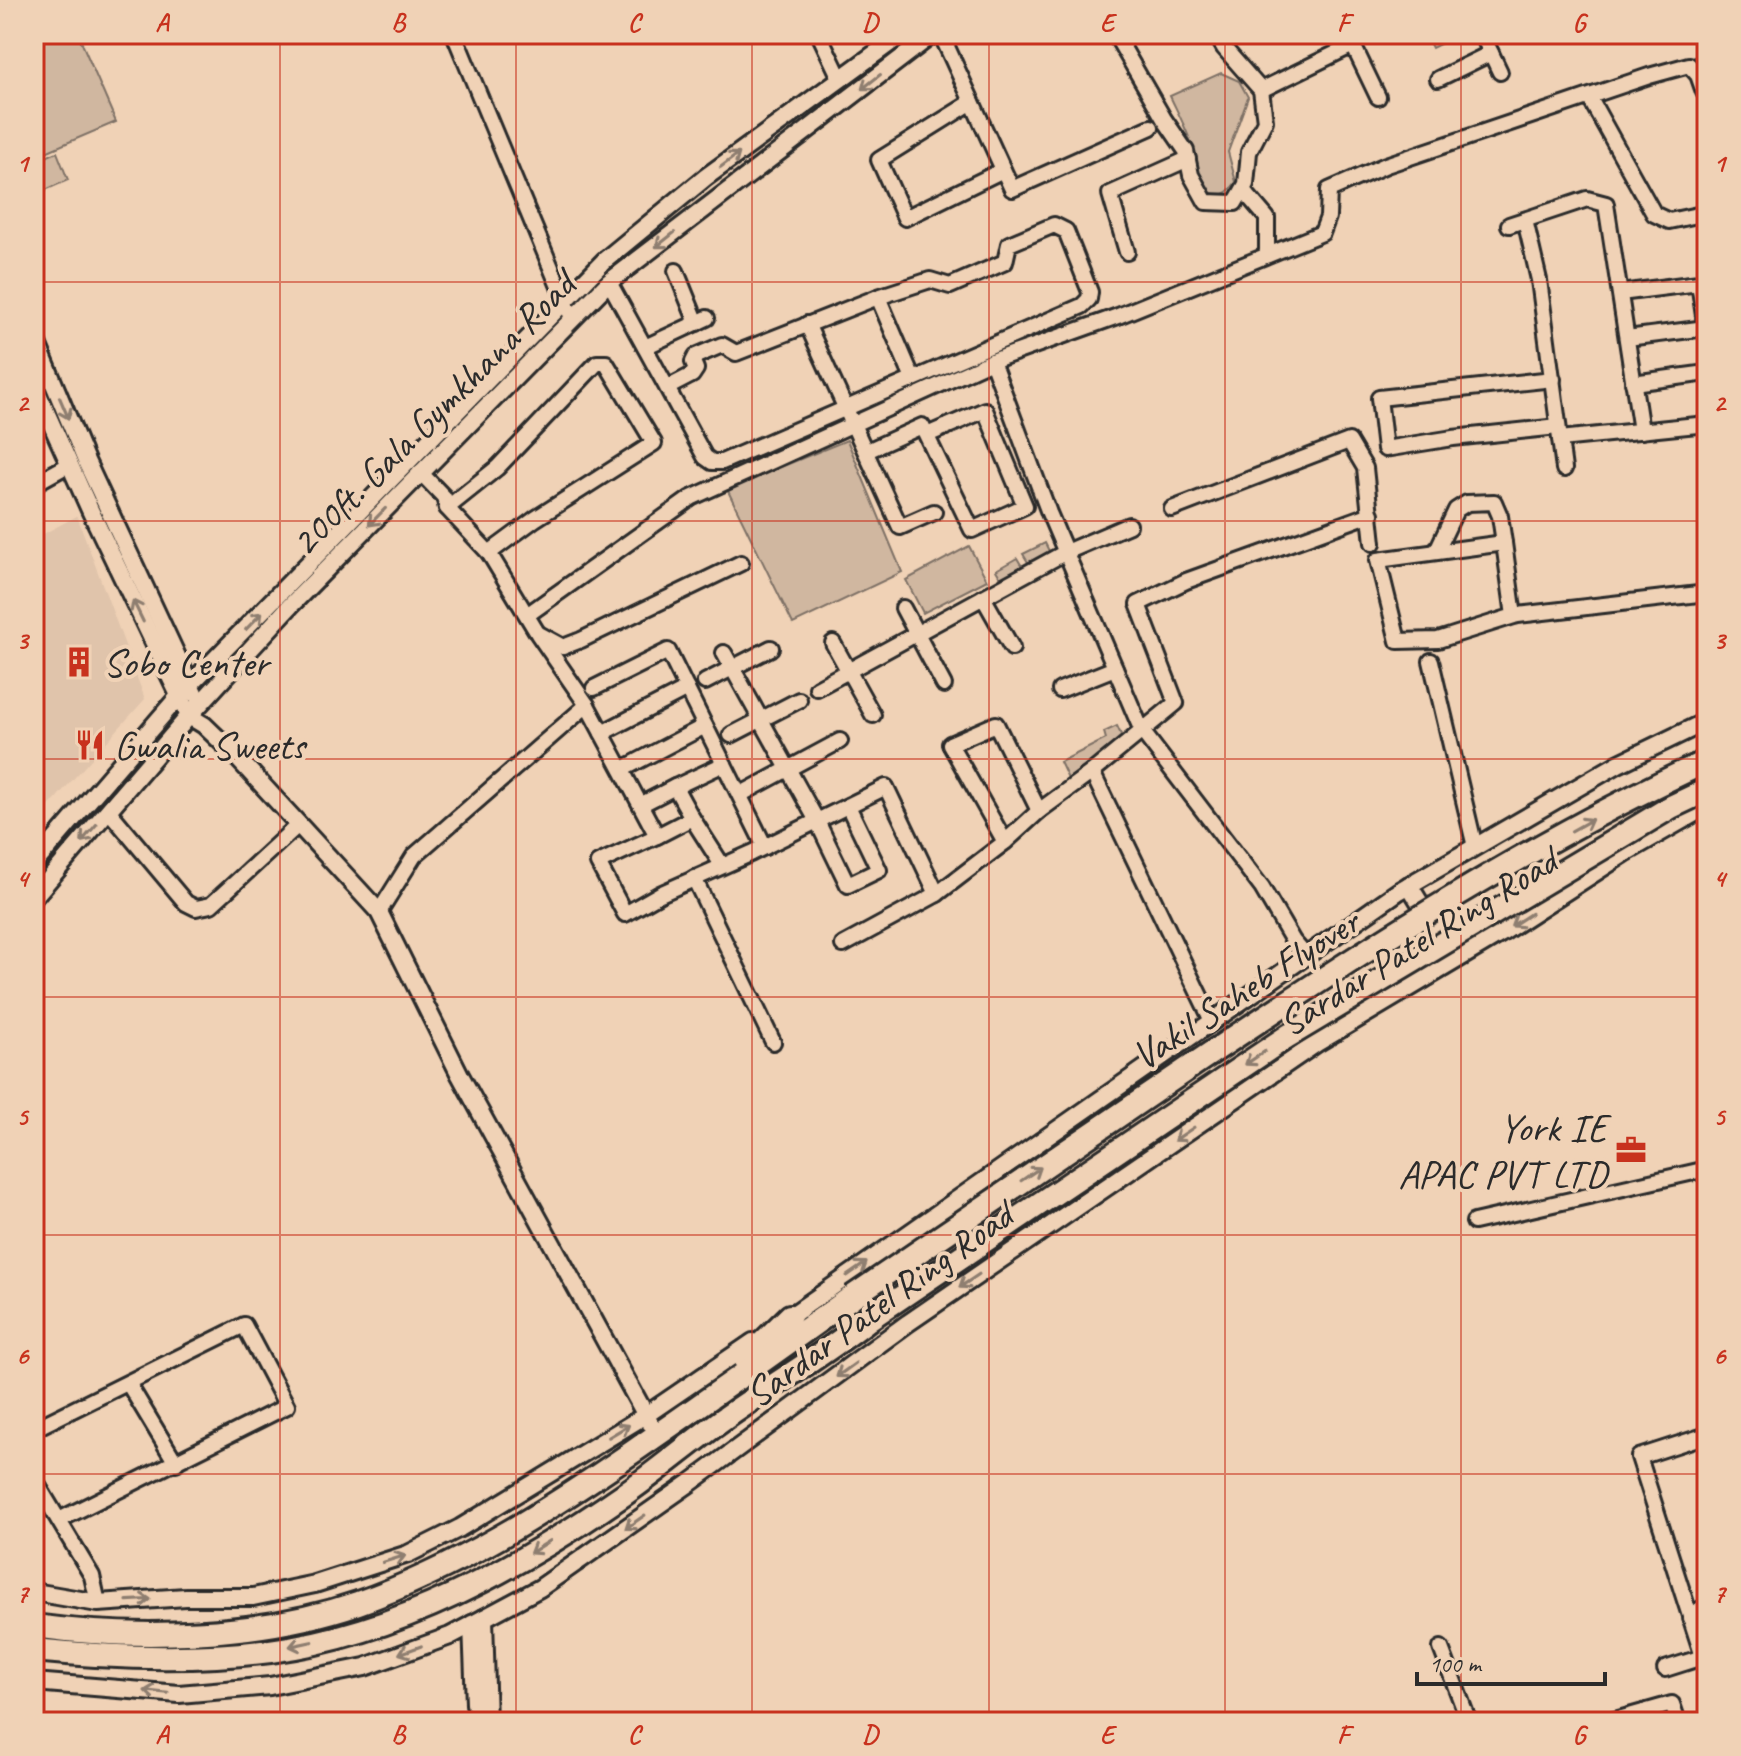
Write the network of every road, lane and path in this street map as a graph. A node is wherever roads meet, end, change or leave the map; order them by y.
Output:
1 (819, 34) edge
2 (902, 34) edge
3 (933, 34) edge
4 (941, 34) edge
5 (1115, 34) edge
6 (1216, 34) edge
7 (1482, 34) edge
8 (458, 35) edge
9 (1491, 53) junction
10 (1500, 72) dead end
11 (840, 78) junction
12 (1438, 79) dead end
13 (1261, 90) junction
14 (1706, 95) edge
15 (1378, 97) dead end
16 (1589, 97) junction
17 (972, 102) junction
18 (1151, 127) dead end
19 (1188, 159) junction
20 (1003, 170) junction
21 (1243, 190) junction
22 (1707, 213) edge
23 (1525, 220) junction
24 (1509, 225) dead end
25 (1127, 252) dead end
26 (1267, 255) junction
27 (676, 271) dead end
28 (609, 282) junction
29 (1703, 283) edge
30 (1620, 293) junction
31 (878, 297) junction
32 (565, 302) junction
33 (572, 318) junction
34 (807, 324) junction
35 (1706, 332) edge
36 (34, 336) edge
37 (1627, 338) junction
38 (645, 347) junction
39 (992, 361) junction
40 (1707, 373) edge
41 (913, 379) junction
42 (1553, 379) junction
43 (1633, 383) junction
44 (34, 385) edge
45 (667, 388) junction
46 (845, 408) junction
47 (1707, 424) edge
48 (854, 425) junction
49 (1641, 431) junction
50 (1559, 433) junction
51 (927, 435) junction
52 (867, 451) junction
53 (70, 464) junction
54 (1564, 469) dead end
55 (420, 472) junction
56 (34, 484) edge
57 (447, 508) junction
58 (1172, 509) dead end
59 (934, 512) dead end
60 (1371, 514) junction
61 (1129, 525) dead end
62 (1373, 543) dead end
63 (1504, 543) junction
64 (1066, 552) junction
65 (1436, 552) junction
66 (489, 553) junction
67 (741, 563) dead end
68 (1707, 593) edge
69 (983, 597) junction
70 (903, 608) dead end
71 (527, 615) junction
72 (1514, 616) junction
73 (538, 634) junction
74 (915, 634) junction
75 (833, 643) dead end
76 (771, 648) dead end
77 (1012, 648) dead end
78 (724, 653) dead end
79 (1431, 661) dead end
80 (1115, 668) junction
81 (732, 669) junction
82 (848, 671) junction
83 (705, 682) dead end
84 (944, 685) dead end
85 (594, 688) dead end
86 (817, 688) dead end
87 (687, 689) junction
88 (1060, 690) dead end
89 (185, 691) junction
90 (799, 700) dead end
91 (587, 705) junction
92 (198, 715) junction
93 (873, 715) dead end
94 (760, 720) junction
95 (1707, 721) edge
96 (705, 726) junction
97 (1142, 731) junction
98 (602, 733) junction
99 (731, 735) dead end
100 (840, 741) dead end
101 (1707, 761) edge
102 (724, 764) junction
103 (623, 769) junction
104 (787, 769) junction
105 (1092, 772) junction
106 (675, 787) junction
107 (1707, 790) edge
108 (745, 792) dead end
109 (642, 804) junction
110 (848, 806) junction
111 (1707, 806) edge
112 (108, 810) junction
113 (1039, 811) junction
114 (692, 818) junction
115 (817, 821) junction
116 (297, 826) junction
117 (657, 836) junction
118 (1005, 842) junction
119 (765, 847) junction
120 (1475, 847) junction
121 (34, 864) edge
122 (722, 865) junction
123 (694, 878) junction
124 (1409, 885) junction
125 (937, 894) junction
126 (34, 897) edge
127 (379, 912) junction
128 (843, 945) dead end
129 (1306, 956) junction
130 (1455, 961) junction
131 (1212, 1021) junction
132 (773, 1042) dead end
133 (1707, 1169) edge
134 (1474, 1222) dead end
135 (840, 1297) junction
136 (790, 1316) junction
137 (864, 1323) junction
138 (872, 1350) junction
139 (128, 1383) junction
140 (762, 1393) junction
141 (696, 1408) junction
142 (646, 1415) junction
143 (778, 1419) junction
144 (34, 1429) edge
145 (657, 1435) junction
146 (1707, 1435) edge
147 (176, 1463) junction
148 (34, 1479) edge
149 (59, 1520) junction
150 (34, 1592) edge
151 (98, 1603) junction
152 (1707, 1605) edge
153 (1690, 1618) junction
154 (478, 1621) junction
155 (34, 1626) edge
156 (1703, 1641) edge
157 (1441, 1648) dead end
158 (34, 1650) edge
159 (1705, 1663) edge
160 (1665, 1669) dead end
161 (34, 1682) edge
162 (476, 1722) edge
163 (487, 1722) edge
164 (1469, 1722) edge
165 (1608, 1722) edge
166 (1678, 1722) edge

1 - 11 street
2 - 11 street
3 -> 28 street, 200ft. Gala Gymkhana Road
4 - 17 street
5 - 19 street
6 - 13 street
7 - 9 street
8 - 32 street
9 - 10 street
9 - 12 street
32 -> 11 street
13 - 15 street
13 - 21 street
14 - 16 street
16 - 22 street
16 - 26 street
17 - 20 street
17 - 20 street
18 - 20 street
19 - 21 street
19 - 25 street
21 - 26 street
23 - 24 street
23 - 30 street
23 - 42 street
26 - 39 street
27 - 38 street
28 - 33 street, 200ft. Gala Gymkhana Road
28 - 38 street
29 - 30 street
29 - 35 street
30 - 37 street
31 - 34 street
31 - 41 street
31 - 41 street
32 - 33 street
89 -> 32 street
33 - 55 street, 200ft. Gala Gymkhana Road
34 - 45 street
34 - 46 street
35 - 37 street
36 -> 89 street
37 - 43 street
38 - 45 street
39 - 48 street
39 - 64 street
40 - 43 street
41 - 46 street
42 - 50 street
42 - 50 street
43 - 49 street
44 - 53 street
45 - 46 street
46 - 48 street
47 - 49 street
48 - 52 street
48 - 71 street
49 - 50 street
50 - 54 street
51 - 51 street
51 - 52 street
52 - 59 street
53 - 56 street
89 -> 53 street
55 - 57 street
55 -> 92 street, 200ft. Gala Gymkhana Road
57 - 66 street
57 - 66 street
58 - 60 street
60 - 62 street
60 - 97 street
61 - 64 street
63 - 65 street
63 - 65 street
63 - 72 street
64 - 69 street
64 - 80 street
65 - 72 street
66 - 71 street
67 - 73 street
68 - 72 street
69 - 74 street
69 - 77 street
70 - 74 street
71 - 73 street
73 - 91 street
74 - 82 street
74 - 84 street
75 - 82 street
76 - 81 street
78 - 81 street
79 - 120 street
80 - 88 street
80 - 97 street
81 - 83 street
81 - 94 street
82 - 86 street
82 - 93 street
85 - 87 street
87 - 96 street
87 - 98 street
89 - 92 street
89 - 121 street
90 - 94 street
91 - 98 street
91 - 127 street
92 - 112 street, 200ft. Gala Gymkhana Road
92 - 116 street
94 - 99 street
94 - 104 street
95 - 120 street, Sardar Patel Ring Road
96 - 102 street
96 - 103 street
97 - 105 street
97 - 129 street
98 - 103 street
100 - 104 street
135 -> 101 highway, Vakil Saheb Flyover, bridge
102 - 106 street
102 - 119 street
103 - 109 street
104 - 108 street
104 - 115 street
105 - 113 street
105 - 131 street
106 - 109 street
106 - 114 street
107 -> 137 highway, Vakil Saheb Flyover, bridge
109 - 117 street
110 - 115 street
110 - 115 street
110 - 125 street
111 -> 130 street, Sardar Patel Ring Road
112 - 116 street
112 -> 126 street, 200ft. Gala Gymkhana Road
113 - 118 street
113 - 118 street
114 - 117 street
114 - 122 street
115 - 119 street
116 - 127 street
117 - 123 street
118 - 125 street
119 - 122 street
120 - 124 street, Sardar Patel Ring Road
122 - 123 street
123 - 132 street
124 - 129 street, Sardar Patel Ring Road
124 - 130 street
125 - 128 street
127 - 142 street
129 - 131 street, Sardar Patel Ring Road
130 -> 138 street, Sardar Patel Ring Road
135 -> 131 street, Sardar Patel Ring Road
133 - 134 street
135 - 136 street, Sardar Patel Ring Road
135 - 141 highway, Sardar Patel Ring Road
136 - 141 highway
136 - 142 street, Sardar Patel Ring Road
137 - 138 street
137 - 140 highway, Sardar Patel Ring Road
138 -> 143 street, Sardar Patel Ring Road
139 - 144 street
139 - 147 street
139 - 147 street
140 - 143 street
140 -> 158 highway, Sardar Patel Ring Road
141 - 145 highway, Sardar Patel Ring Road
142 - 145 street
151 -> 142 street, Sardar Patel Ring Road
143 -> 154 street, Sardar Patel Ring Road
145 - 155 highway, Sardar Patel Ring Road
146 - 153 street
147 - 149 street
148 - 149 street
149 - 151 street
150 - 151 street, Sardar Patel Ring Road
152 - 153 street
153 - 156 street
154 -> 161 street, Sardar Patel Ring Road
154 - 162 street
154 - 163 street
156 - 159 street
157 - 164 street
159 - 160 street
165 - 166 street

